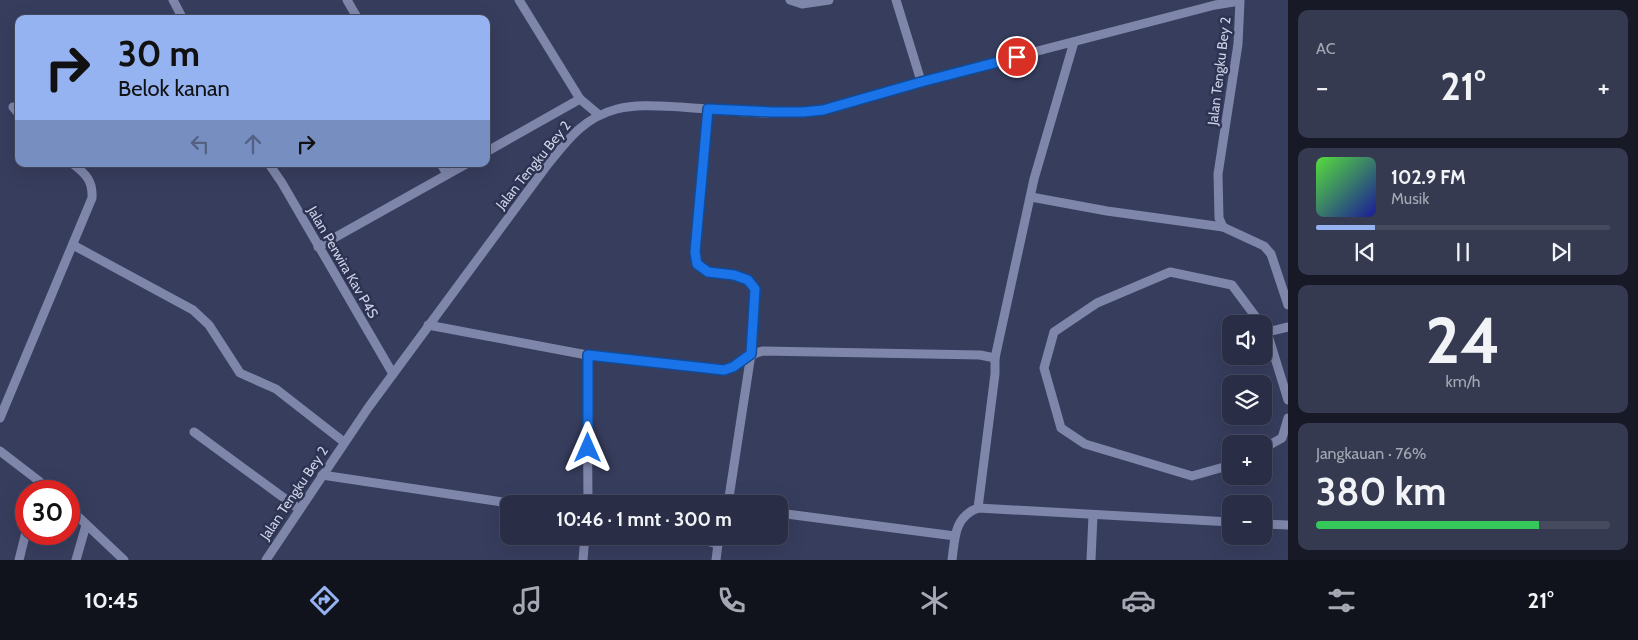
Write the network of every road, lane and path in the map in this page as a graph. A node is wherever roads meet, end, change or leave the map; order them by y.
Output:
1 (173, 0) edge
2 (347, 0) edge
3 (519, 0) edge
4 (790, 0) edge
5 (829, 0) edge
6 (896, 0) edge
7 (1242, 1) edge
8 (1214, 2) edge
9 (181, 15) edge
10 (356, 15) edge
11 (1074, 42) junction
12 (921, 82) junction
13 (580, 99) junction
14 (708, 109) junction
15 (599, 115) junction
16 (490, 150) edge
17 (77, 167) edge
18 (271, 167) edge
19 (443, 167) edge
20 (460, 167) edge
21 (447, 174) junction
22 (1031, 197) junction
23 (1223, 227) junction
24 (73, 245) junction
25 (318, 247) junction
26 (1288, 305) edge
27 (1254, 315) edge
28 (428, 325) junction
29 (1288, 327) edge
30 (1272, 329) edge
31 (1272, 351) edge
32 (751, 354) junction
33 (588, 355) junction
34 (995, 358) junction
35 (393, 374) junction
36 (1288, 400) edge
37 (0, 418) edge
38 (1288, 418) edge
39 (194, 432) dead end
40 (344, 442) junction
41 (1272, 444) edge
42 (0, 451) edge
43 (1222, 468) edge
44 (322, 475) junction
45 (39, 480) edge
46 (588, 495) edge
47 (729, 495) edge
48 (500, 502) edge
49 (978, 508) junction
50 (299, 509) junction
51 (788, 514) edge
52 (1093, 515) junction
53 (80, 519) edge
54 (1222, 522) edge
55 (1272, 524) edge
56 (86, 525) junction
57 (1288, 525) edge
58 (955, 536) junction
59 (23, 545) edge
60 (584, 545) edge
61 (718, 545) edge
62 (19, 560) edge
63 (76, 560) edge
64 (124, 560) edge
65 (266, 560) edge
66 (582, 560) edge
67 (716, 560) edge
68 (952, 560) edge
69 (1091, 560) edge

1 - 9 street
2 - 10 street
3 - 13 street
4 - 5 street
6 - 12 street
7 - 8 street, Jalan Tengku Bey 2
7 - 23 street, Jalan Tengku Bey 2
8 - 11 street, Jalan Tengku Bey 2
11 - 12 street, Jalan Tengku Bey 2
11 - 22 street
12 - 14 street, Jalan Tengku Bey 2
13 - 15 street
13 - 16 street
14 - 15 street, Jalan Tengku Bey 2
14 - 32 street
15 - 28 street, Jalan Tengku Bey 2
17 - 24 street
18 - 25 street, Jalan Perwira Kav P4S
19 - 21 street
20 - 21 street
21 - 25 street
22 - 23 street
22 - 34 street
23 - 26 street
24 - 37 street
24 - 40 street
25 - 35 street, Jalan Perwira Kav P4S
27 - 43 street
28 - 33 street
28 - 35 street, Jalan Tengku Bey 2
29 - 30 street
31 - 36 street
32 - 33 street
32 - 34 street
32 - 47 street
33 - 46 street
34 - 49 street
35 - 40 street, Jalan Tengku Bey 2
38 - 41 street
39 - 50 street
40 - 44 street, Jalan Tengku Bey 2
42 - 45 street
44 - 48 street
44 - 50 street, Jalan Tengku Bey 2
49 - 52 street
49 - 58 street
50 - 65 street, Jalan Tengku Bey 2
51 - 58 street
52 - 54 street
52 - 69 street
53 - 56 street
55 - 57 street
56 - 63 street
56 - 64 street
58 - 68 street
59 - 62 street
60 - 66 street
61 - 67 street

